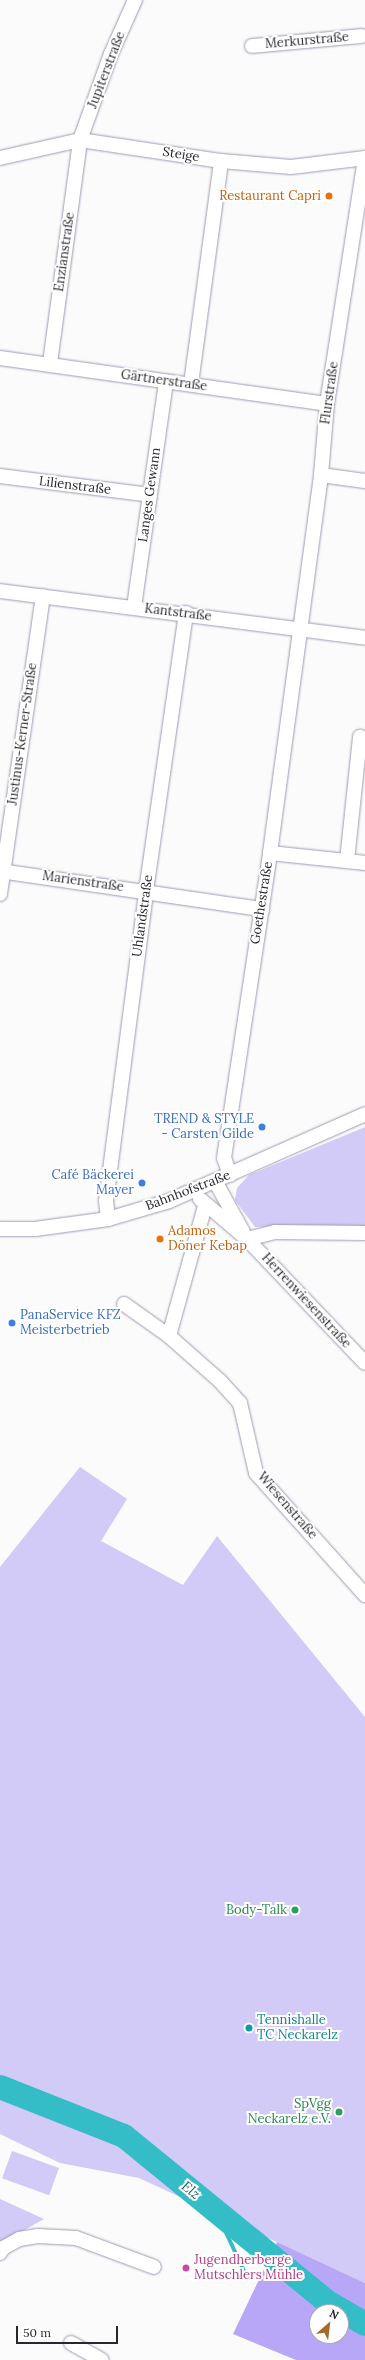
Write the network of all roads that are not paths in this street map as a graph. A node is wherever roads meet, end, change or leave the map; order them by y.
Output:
1 (135, 0) edge
2 (364, 39) edge
3 (252, 46) dead end
4 (80, 140) junction
5 (0, 158) edge
6 (365, 158) edge
7 (221, 162) junction
8 (0, 358) edge
9 (50, 364) junction
10 (166, 382) junction
11 (191, 384) junction
12 (328, 404) junction
13 (321, 475) junction
14 (0, 476) edge
15 (365, 480) edge
16 (150, 495) junction
17 (2, 587) edge
18 (43, 596) junction
19 (134, 607) junction
20 (186, 613) junction
21 (300, 629) junction
22 (365, 638) edge
23 (360, 737) dead end
24 (270, 853) junction
25 (347, 861) junction
26 (365, 863) edge
27 (1, 871) edge
28 (146, 891) junction
29 (0, 894) edge
30 (262, 909) junction
31 (365, 1114) edge
32 (230, 1175) junction
33 (215, 1181) junction
34 (193, 1191) junction
35 (205, 1206) junction
36 (108, 1219) junction
37 (0, 1229) edge
38 (365, 1232) edge
39 (248, 1239) junction
40 (124, 1304) dead end
41 (169, 1336) junction
42 (365, 1363) edge
43 (365, 1595) edge
44 (0, 2254) edge
45 (154, 2267) dead end
46 (71, 2343) dead end
47 (102, 2360) edge

1 - 4 street, Jupiterstraße
2 - 3 street, Merkurstraße
4 - 5 street, Steige
4 - 7 street, Steige
4 - 9 street, Enzianstraße
6 - 7 street, Steige
6 - 12 street, Flurstraße
7 - 11 street
8 - 9 street, Gärtnerstraße
9 - 10 street, Gärtnerstraße
10 - 11 street, Gärtnerstraße
10 - 16 street, Langes Gewann
11 - 12 street, Gärtnerstraße
12 - 13 street, Flurstraße
13 - 15 street
13 - 21 street, Flurstraße
14 - 16 street, Lilienstraße
16 - 19 street, Langes Gewann
17 - 18 street, Kantstraße
18 - 19 street, Kantstraße
18 - 27 street, Justinus-Kerner-Straße
19 - 20 street, Kantstraße
20 - 21 street, Kantstraße
20 - 28 street, Uhlandstraße
21 - 22 street, Kantstraße
21 - 24 street, Goethestraße
23 - 25 street
24 - 25 street
24 - 30 street, Goethestraße
25 - 26 street
27 - 28 street, Marienstraße
27 - 29 street, Justinus-Kerner-Straße
28 - 30 street, Marienstraße
28 - 36 street, Uhlandstraße
30 - 32 street, Goethestraße
31 - 32 street, Bahnhofstraße
32 - 33 street, Bahnhofstraße
33 - 34 street, Bahnhofstraße
33 - 39 street, Herrenwiesenstraße
34 - 35 street, Herrenwiesenstraße
34 - 36 street, Bahnhofstraße
35 - 39 street, Herrenwiesenstraße
35 - 41 street
36 - 37 street, Bahnhofstraße
38 - 39 street
39 - 42 street, Herrenwiesenstraße
40 - 41 street, Wiesenstraße
41 - 43 street, Wiesenstraße
44 - 45 street
46 - 47 street

